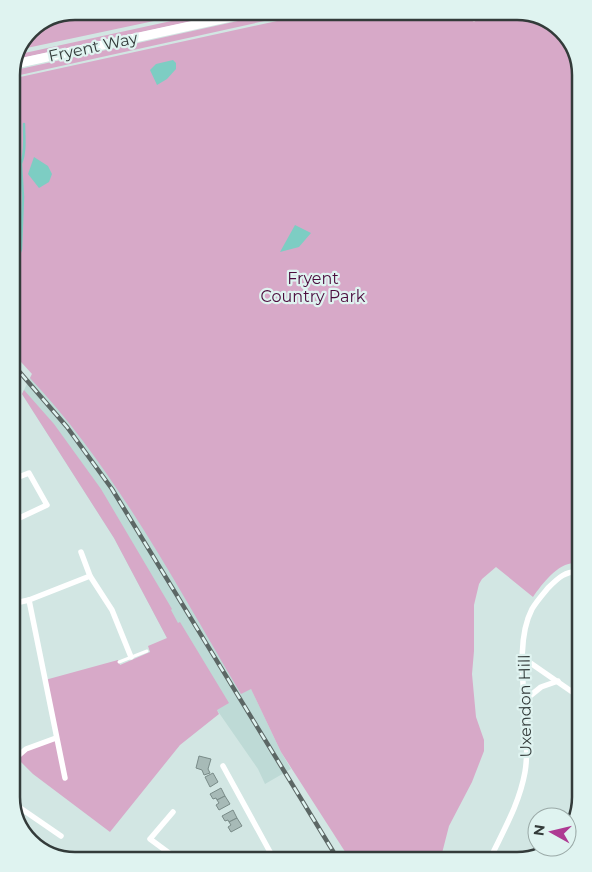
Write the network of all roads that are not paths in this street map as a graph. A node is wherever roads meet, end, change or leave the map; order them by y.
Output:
1 (218, 20) edge
2 (22, 63) edge
3 (20, 476) edge
4 (20, 518) edge
5 (81, 552) dead end
6 (572, 571) edge
7 (90, 576) junction
8 (29, 600) junction
9 (20, 602) edge
10 (147, 651) dead end
11 (131, 657) junction
12 (523, 661) junction
13 (119, 662) dead end
14 (558, 681) junction
15 (572, 691) edge
16 (525, 700) junction
17 (56, 738) junction
18 (20, 754) edge
19 (223, 766) dead end
20 (65, 778) dead end
21 (21, 809) edge
22 (173, 812) dead end
23 (61, 836) dead end
24 (169, 852) edge
25 (270, 852) edge
26 (493, 852) edge

1 - 2 main road, Fryent Way
3 - 4 street
5 - 7 street
6 - 12 street, Uxendon Hill
7 - 8 street
7 - 11 street
8 - 9 street
8 - 17 street
10 - 11 lane
11 - 13 lane
12 - 14 street
12 - 16 street, Uxendon Hill
14 - 15 street
14 - 16 street
16 - 26 street, Uxendon Hill
17 - 18 street
17 - 20 street
19 - 25 street
21 - 23 street
22 - 24 street

